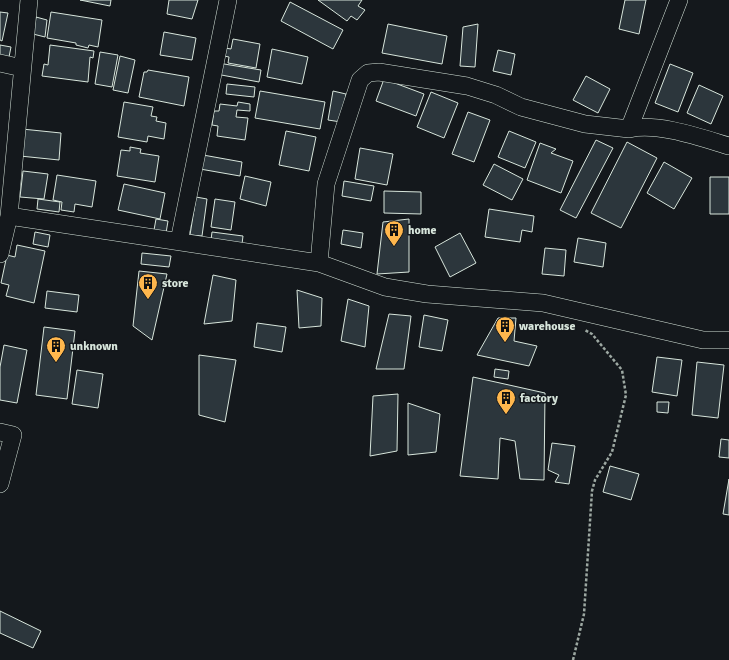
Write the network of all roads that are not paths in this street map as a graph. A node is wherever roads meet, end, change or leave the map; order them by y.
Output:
1 (29, 0) edge
2 (228, 0) edge
3 (679, 0) edge
4 (0, 63) edge
5 (22, 68) junction
6 (629, 129) junction
7 (729, 146) edge
8 (9, 216) junction
9 (179, 241) junction
10 (0, 254) edge
11 (320, 263) junction
12 (729, 340) edge
13 (0, 432) edge
14 (0, 484) edge

1 - 5 street
2 - 9 street
3 - 6 street
4 - 5 street
5 - 8 street
6 - 7 street
6 - 11 street
8 - 9 street
8 - 10 street
9 - 11 street
11 - 12 street
13 - 14 street

